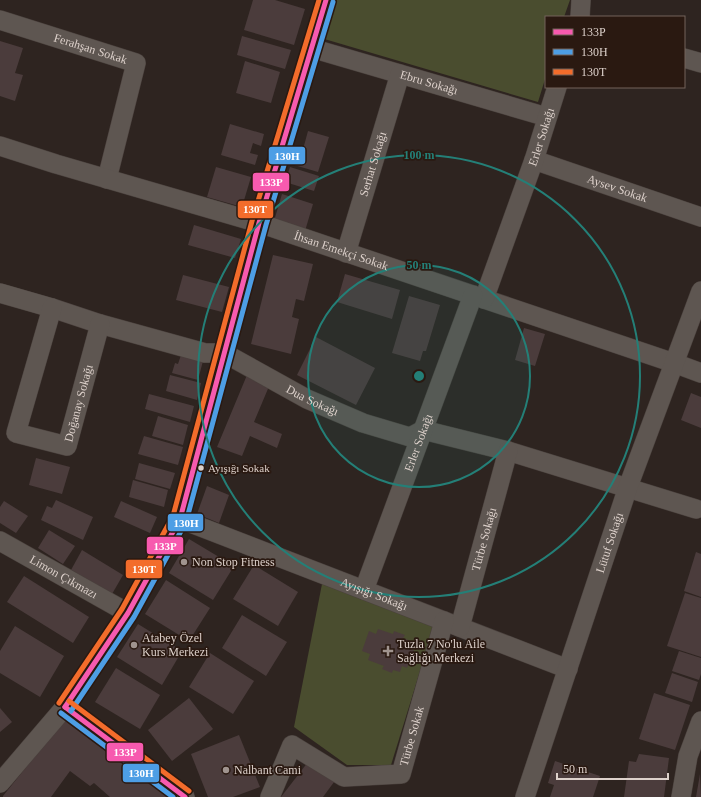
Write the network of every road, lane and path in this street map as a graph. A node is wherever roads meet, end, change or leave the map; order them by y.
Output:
1 (326, 0) edge
2 (581, 0) edge
3 (580, 16) edge
4 (0, 20) edge
5 (311, 48) junction
6 (685, 58) edge
7 (701, 64) edge
8 (400, 74) junction
9 (558, 88) edge
10 (547, 117) junction
11 (0, 146) edge
12 (534, 160) junction
13 (107, 179) junction
14 (701, 217) edge
15 (259, 223) junction
16 (346, 253) junction
17 (701, 291) edge
18 (0, 293) edge
19 (478, 297) junction
20 (52, 308) junction
21 (100, 324) junction
22 (224, 353) junction
23 (674, 363) junction
24 (701, 373) edge
25 (423, 430) junction
26 (508, 451) junction
27 (628, 487) junction
28 (696, 509) dead end
29 (180, 519) junction
30 (0, 541) edge
31 (364, 590) junction
32 (128, 613) junction
33 (452, 624) junction
34 (568, 669) junction
35 (65, 707) junction
36 (701, 721) edge
37 (0, 782) edge
38 (185, 797) edge
39 (270, 797) edge
40 (525, 797) edge
41 (681, 797) edge

1 - 5 street
2 - 3 street
4 - 13 street, Ferahşan Sokak
5 - 8 street, Ebru Sokağı
5 - 15 street
6 - 7 street
8 - 10 street, Ebru Sokağı
8 - 16 street, Serhat Sokağı
9 - 10 street, Erler Sokağı
10 - 12 street, Erler Sokağı
11 - 13 street, İhsan Emekçi Sokak
12 - 14 street, Aysev Sokak
12 - 19 street, Erler Sokağı
13 - 15 street, İhsan Emekçi Sokak
15 - 16 street, İhsan Emekçi Sokak
15 - 22 street
16 - 19 street, İhsan Emekçi Sokak
17 - 23 street, Lütuf Sokağı
18 - 20 street, Dua Sokağı
19 - 23 street, İhsan Emekçi Sokak
19 - 25 street, Erler Sokağı
20 - 21 street, Dua Sokağı
20 - 21 street, Doğanay Sokağı
21 - 22 street, Dua Sokağı
22 - 25 street, Dua Sokağı
22 - 29 street
23 - 24 street, İhsan Emekçi Sokak
23 - 27 street, Lütuf Sokağı
25 - 26 street
25 - 31 street, Erler Sokağı
26 - 27 street
26 - 33 street, Türbe Sokağı
27 - 28 street
27 - 34 street, Lütuf Sokağı
29 - 31 street, Ayışığı Sokağı
29 - 32 street
30 - 32 street, Limon Çıkmazı
31 - 33 street, Ayışığı Sokağı
32 - 35 street
33 - 34 street, Ayışığı Sokağı
33 - 39 street, Türbe Sokak
34 - 40 street, Lütuf Sokağı
35 - 37 street
35 - 38 street
36 - 41 street

